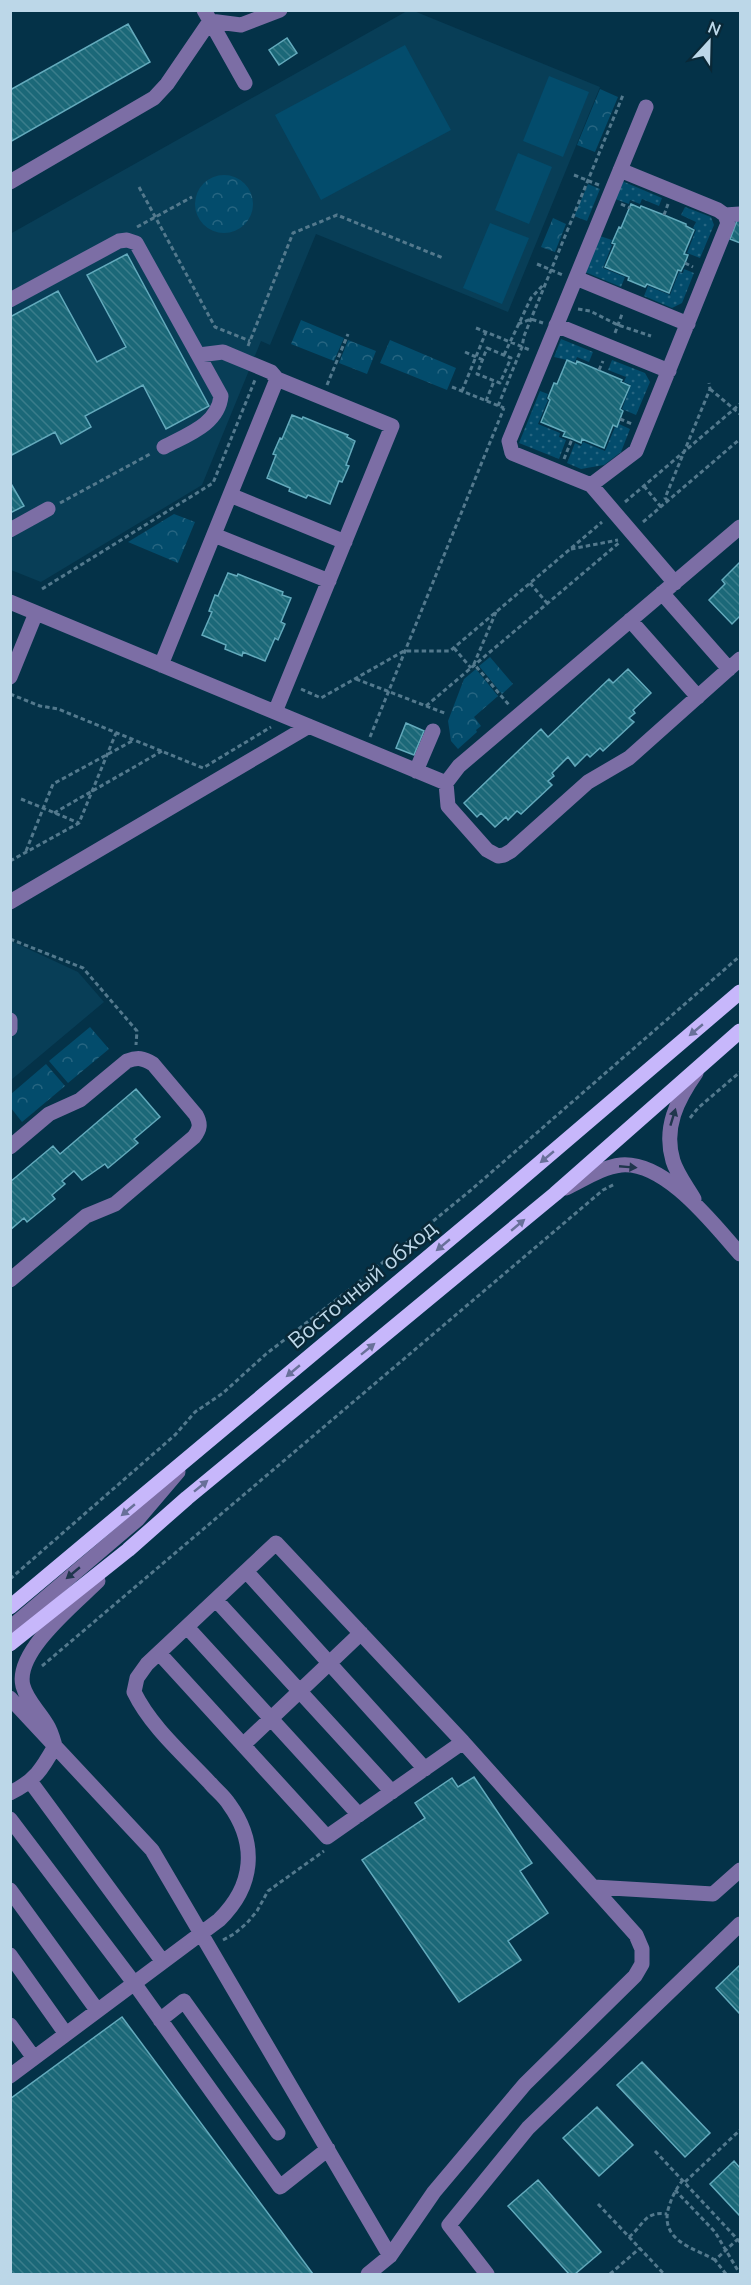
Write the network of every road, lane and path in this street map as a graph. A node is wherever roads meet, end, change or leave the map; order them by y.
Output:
1 (280, 10) edge
2 (207, 16) edge
3 (245, 83) dead end
4 (622, 95) dead end
5 (646, 107) dead end
6 (620, 170) junction
7 (574, 175) dead end
8 (588, 181) junction
9 (10, 182) edge
10 (139, 187) dead end
11 (612, 190) junction
12 (192, 197) dead end
13 (667, 208) dead end
14 (664, 215) dead end
15 (733, 215) edge
16 (156, 217) junction
17 (127, 240) junction
18 (443, 258) dead end
19 (537, 264) dead end
20 (551, 270) junction
21 (576, 278) junction
22 (547, 280) junction
23 (628, 299) junction
24 (10, 300) edge
25 (564, 306) junction
26 (531, 319) junction
27 (688, 324) junction
28 (517, 325) junction
29 (618, 325) junction
30 (556, 327) junction
31 (476, 328) dead end
32 (486, 332) junction
33 (348, 333) dead end
34 (651, 336) dead end
35 (250, 341) junction
36 (510, 342) junction
37 (522, 347) junction
38 (609, 347) junction
39 (465, 352) dead end
40 (504, 355) junction
41 (199, 356) junction
42 (544, 356) junction
43 (476, 357) junction
44 (242, 360) junction
45 (483, 360) junction
46 (602, 364) dead end
47 (260, 367) junction
48 (506, 369) junction
49 (599, 370) dead end
50 (512, 371) junction
51 (669, 371) junction
52 (277, 379) junction
53 (494, 381) junction
54 (709, 383) dead end
55 (452, 387) dead end
56 (710, 389) junction
57 (462, 391) junction
58 (322, 398) junction
59 (486, 401) junction
60 (741, 404) edge
61 (498, 406) junction
62 (504, 408) junction
63 (735, 409) junction
64 (741, 414) edge
65 (520, 415) junction
66 (741, 439) edge
67 (572, 440) dead end
68 (164, 447) joint
69 (684, 453) junction
70 (559, 472) junction
71 (591, 485) junction
72 (644, 486) junction
73 (230, 495) junction
74 (668, 501) junction
75 (661, 507) junction
76 (48, 509) joint
77 (614, 512) junction
78 (741, 526) edge
79 (10, 530) edge
80 (631, 532) junction
81 (214, 535) junction
82 (345, 542) junction
83 (570, 549) junction
84 (329, 581) junction
85 (530, 583) junction
86 (675, 583) junction
87 (42, 589) dead end
88 (662, 593) junction
89 (10, 602) edge
90 (547, 603) junction
91 (496, 612) junction
92 (36, 613) junction
93 (630, 620) junction
94 (454, 648) junction
95 (404, 651) junction
96 (735, 664) edge
97 (161, 665) junction
98 (473, 666) junction
99 (10, 677) edge
100 (356, 679) junction
101 (287, 684) junction
102 (388, 690) junction
103 (10, 694) edge
104 (698, 697) junction
105 (426, 706) junction
106 (447, 714) dead end
107 (282, 715) junction
108 (518, 716) junction
109 (114, 724) dead end
110 (309, 726) junction
111 (111, 731) junction
112 (433, 731) dead end
113 (116, 733) junction
114 (134, 740) junction
115 (156, 741) dead end
116 (153, 748) junction
117 (364, 749) junction
118 (162, 752) junction
119 (107, 755) junction
120 (416, 771) junction
121 (446, 783) junction
122 (92, 791) junction
123 (21, 799) dead end
124 (44, 808) junction
125 (54, 813) junction
126 (79, 823) junction
127 (26, 853) junction
128 (10, 861) edge
129 (10, 902) edge
130 (10, 939) edge
131 (741, 956) edge
132 (741, 992) edge
133 (10, 1020) edge
134 (10, 1029) edge
135 (741, 1031) edge
136 (136, 1057) junction
137 (705, 1062) junction
138 (741, 1072) edge
139 (688, 1120) dead end
140 (10, 1147) edge
141 (622, 1180) dead end
142 (555, 1194) junction
143 (700, 1209) junction
144 (741, 1254) edge
145 (10, 1280) edge
146 (189, 1458) junction
147 (128, 1550) junction
148 (246, 1571) junction
149 (10, 1579) edge
150 (216, 1600) junction
151 (10, 1607) edge
152 (187, 1627) junction
153 (10, 1628) edge
154 (361, 1634) junction
155 (10, 1644) edge
156 (159, 1653) junction
157 (330, 1663) junction
158 (38, 1670) dead end
159 (300, 1691) junction
160 (10, 1698) edge
161 (10, 1709) edge
162 (26, 1715) junction
163 (271, 1719) junction
164 (463, 1742) junction
165 (243, 1745) junction
166 (55, 1746) junction
167 (425, 1769) junction
168 (30, 1780) junction
169 (392, 1792) junction
170 (10, 1793) edge
171 (359, 1815) junction
172 (10, 1819) edge
173 (741, 1870) edge
174 (594, 1887) junction
175 (10, 1890) edge
176 (268, 1891) dead end
177 (741, 1924) edge
178 (201, 1932) junction
179 (219, 1942) dead end
180 (10, 1955) edge
181 (163, 1962) junction
182 (134, 1983) junction
183 (98, 2010) junction
184 (160, 2020) junction
185 (10, 2025) edge
186 (66, 2034) junction
187 (34, 2058) junction
188 (10, 2076) edge
189 (741, 2130) edge
190 (278, 2133) dead end
191 (328, 2149) junction
192 (655, 2151) dead end
193 (684, 2182) junction
194 (675, 2190) junction
195 (598, 2204) dead end
196 (667, 2214) junction
197 (629, 2237) junction
198 (739, 2241) edge
199 (640, 2248) junction
200 (726, 2250) junction
201 (390, 2256) junction
202 (715, 2260) junction
203 (368, 2274) edge
204 (487, 2274) edge
205 (610, 2274) edge
206 (664, 2274) edge
207 (726, 2274) edge
208 (741, 2274) edge

1 - 2 lane
2 - 3 lane
2 - 9 lane
4 - 8 path
5 - 6 lane
6 - 11 lane
6 - 15 lane
7 - 8 path
8 - 11 path
8 - 20 path
10 - 16 path
11 - 21 lane
12 - 16 path
13 - 14 path
15 - 27 lane
16 - 17 path
16 - 35 path
17 - 24 lane
17 - 41 lane
18 - 35 path
19 - 20 path
20 - 21 path
20 - 22 path
21 - 23 lane
21 - 25 lane
22 - 26 path
22 - 28 path
23 - 27 lane
23 - 29 path
25 - 29 path
25 - 30 lane
26 - 28 path
26 - 30 path
26 - 37 path
27 - 51 lane
28 - 36 path
29 - 34 path
29 - 38 path
30 - 38 lane
30 - 42 lane
31 - 32 path
32 - 36 path
32 - 43 path
33 - 58 path
35 - 44 path
36 - 37 path
36 - 40 path
37 - 42 path
37 - 50 path
38 - 51 lane
39 - 43 path
40 - 45 path
40 - 48 path
41 - 44 lane
41 - 68 lane
42 - 65 lane
43 - 45 path
43 - 57 path
44 - 47 lane
45 - 53 path
46 - 49 path
47 - 52 lane
47 - 87 path
48 - 50 path
48 - 53 path
50 - 61 path
51 - 71 lane
52 - 58 lane
52 - 73 lane
53 - 59 path
54 - 56 path
55 - 57 path
56 - 63 path
56 - 69 path
57 - 59 path
58 - 82 lane
59 - 61 path
60 - 63 path
61 - 62 path
62 - 65 path
62 - 95 path
63 - 64 path
63 - 69 path
65 - 70 lane
66 - 74 path
67 - 70 path
68 - 76 path
69 - 72 path
69 - 74 path
70 - 71 lane
71 - 77 lane
72 - 75 path
72 - 77 path
73 - 81 lane
73 - 82 lane
74 - 75 path
75 - 80 path
76 - 79 lane
77 - 80 lane
77 - 83 path
78 - 86 lane
80 - 86 lane
81 - 84 lane
81 - 97 lane
82 - 84 lane
83 - 85 path
83 - 90 path
84 - 101 lane
85 - 90 path
85 - 91 path
86 - 88 lane
88 - 93 lane
88 - 96 lane
89 - 92 lane
90 - 98 path
91 - 94 path
91 - 98 path
92 - 97 lane
92 - 99 lane
93 - 104 lane
93 - 108 lane
94 - 95 path
94 - 98 path
95 - 100 path
95 - 102 path
96 - 104 lane
97 - 107 lane
98 - 105 path
98 - 108 path
100 - 101 path
100 - 102 path
101 - 107 lane
102 - 105 path
102 - 117 path
103 - 111 path
104 - 121 lane
105 - 106 path
107 - 110 lane
107 - 118 path
108 - 121 lane
109 - 111 path
110 - 117 lane
110 - 129 lane
111 - 113 path
112 - 120 lane
113 - 114 path
113 - 119 path
114 - 116 path
114 - 119 path
115 - 116 path
116 - 118 path
117 - 120 lane
118 - 122 path
119 - 122 path
119 - 124 path
120 - 121 lane
122 - 125 path
122 - 126 path
123 - 124 path
124 - 125 path
124 - 127 path
125 - 126 path
126 - 127 path
127 - 128 path
130 - 136 path
131 - 149 path
132 -> 146 main road, Восточный обход
133 - 134 lane
135 - 137 main road
136 - 140 lane
136 - 145 lane
137 - 142 main road
143 -> 137 lane
138 - 139 path
141 - 158 path
142 -> 143 lane
147 -> 142 main road
143 - 144 lane
146 -> 151 main road, Восточный обход
146 -> 153 lane
147 - 155 main road
147 - 166 lane
148 - 150 lane
148 - 154 lane
148 - 157 lane
150 - 152 lane
150 - 159 lane
152 - 156 lane
152 - 163 lane
154 - 157 lane
154 - 164 lane
156 - 165 lane
156 - 178 lane
157 - 159 lane
157 - 167 lane
159 - 163 lane
159 - 169 lane
160 - 162 lane
161 - 162 lane
162 - 166 lane
163 - 165 lane
163 - 171 lane
164 - 167 lane
164 - 174 lane
165 - 171 lane
166 - 168 lane
166 - 178 lane
167 - 169 lane
168 - 170 lane
168 - 181 lane
169 - 171 lane
172 - 182 lane
173 - 174 lane
174 - 201 lane
175 - 183 lane
176 - 179 path
177 - 204 lane
178 - 181 lane
178 - 191 lane
180 - 186 lane
181 - 182 lane
182 - 183 lane
182 - 184 lane
183 - 186 lane
184 - 190 lane
184 - 191 lane
185 - 187 lane
186 - 187 lane
187 - 188 lane
189 - 193 path
191 - 201 lane
192 - 193 path
193 - 194 path
193 - 198 path
194 - 196 path
194 - 200 path
195 - 197 path
196 - 197 path
196 - 202 path
197 - 199 path
198 - 200 path
199 - 205 path
199 - 206 path
200 - 202 path
200 - 208 path
201 - 203 lane
202 - 207 path

